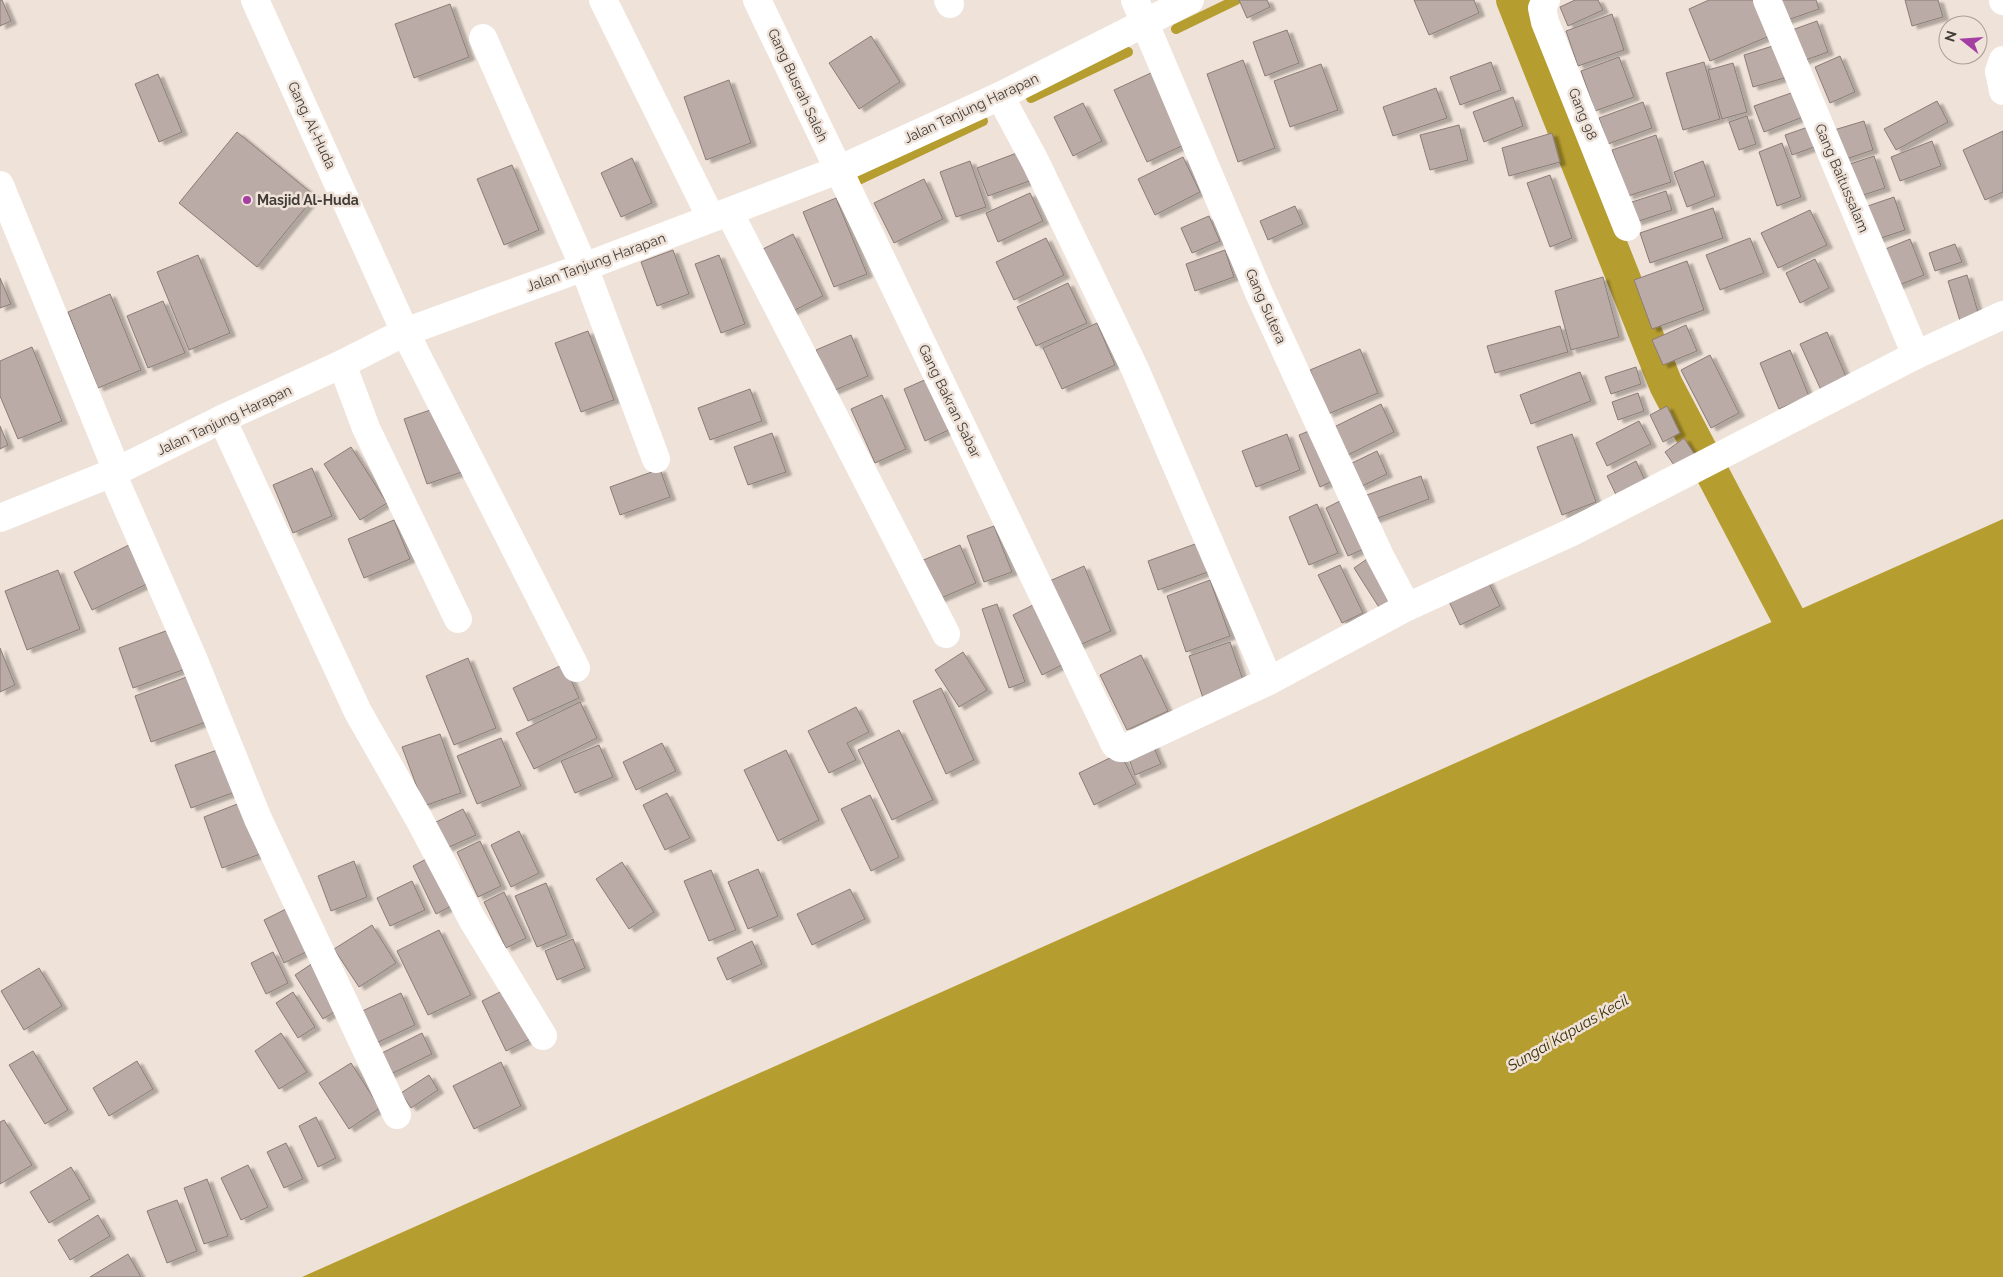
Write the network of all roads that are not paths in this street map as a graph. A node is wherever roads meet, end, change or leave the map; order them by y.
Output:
1 (255, 0) edge
2 (603, 0) edge
3 (757, 0) edge
4 (1190, 0) edge
5 (1546, 0) edge
6 (1768, 0) edge
7 (1139, 11) edge
8 (483, 38) dead end
9 (2003, 60) edge
10 (2003, 91) edge
11 (1000, 96) junction
12 (838, 170) junction
13 (0, 185) edge
14 (720, 215) junction
15 (1628, 227) dead end
16 (584, 267) junction
17 (2003, 316) edge
18 (405, 332) junction
19 (1916, 355) junction
20 (342, 364) junction
21 (222, 419) junction
22 (656, 459) dead end
23 (114, 472) junction
24 (0, 518) edge
25 (1407, 607) junction
26 (458, 619) dead end
27 (946, 634) dead end
28 (576, 668) dead end
29 (1270, 681) junction
30 (543, 1036) dead end
31 (397, 1115) dead end

1 - 18 street, Gang. Al-Huda
2 - 14 street
3 - 12 street, Gang Busrah Saleh
4 - 7 street, Jalan Tanjung Harapan
5 - 15 street, Gang 98
6 - 19 street, Gang Baitussalam
7 - 11 street, Jalan Tanjung Harapan
7 - 25 street, Gang Sutera
8 - 16 street
9 - 10 street
11 - 12 street, Jalan Tanjung Harapan
11 - 29 street
12 - 14 street, Jalan Tanjung Harapan
12 - 29 street, Gang Bakran Sabar
13 - 23 street
14 - 16 street, Jalan Tanjung Harapan
14 - 27 street
16 - 18 street, Jalan Tanjung Harapan
16 - 22 street
17 - 19 street
18 - 20 street, Jalan Tanjung Harapan
18 - 28 street, Gang. Al-Huda
19 - 25 street
20 - 21 street, Jalan Tanjung Harapan
20 - 26 street
21 - 23 street, Jalan Tanjung Harapan
21 - 30 street
23 - 24 street, Jalan Tanjung Harapan
23 - 31 street
25 - 29 street

